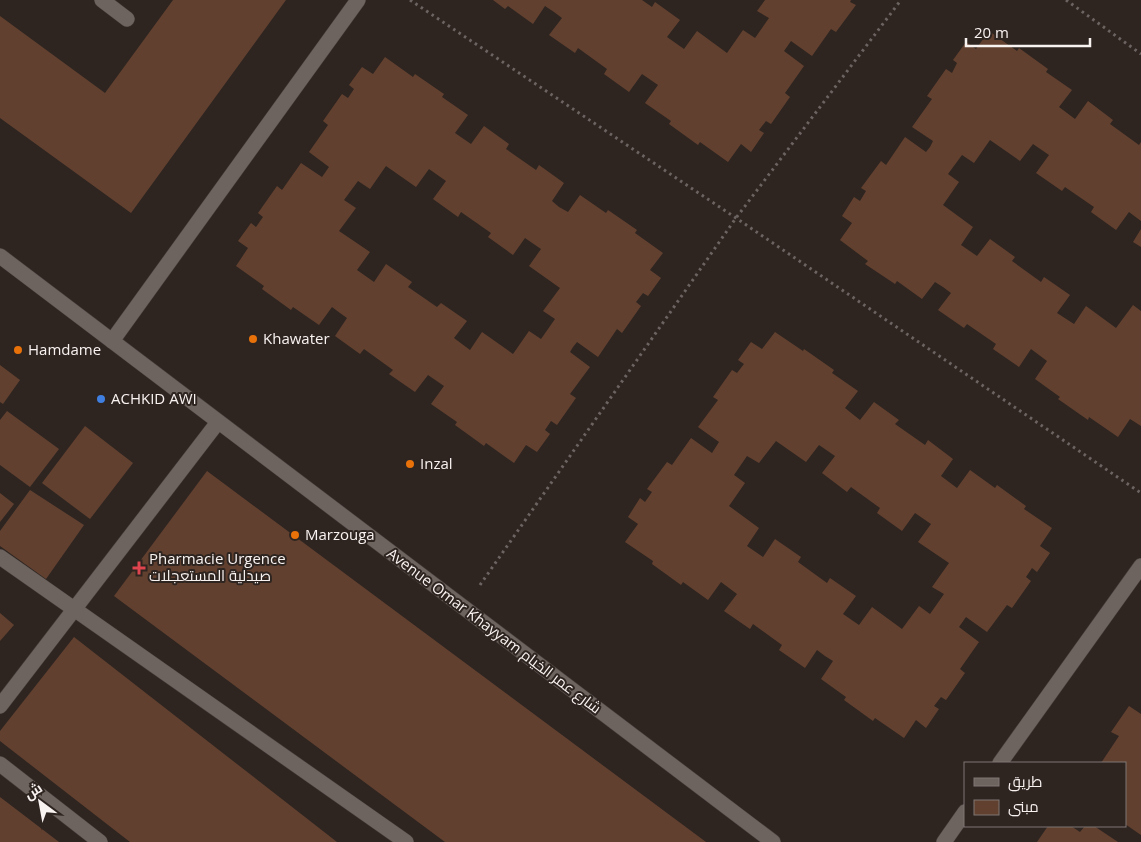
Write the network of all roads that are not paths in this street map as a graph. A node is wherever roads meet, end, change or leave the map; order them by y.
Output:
1 (102, 0) edge
2 (358, 0) edge
3 (127, 19) dead end
4 (0, 256) edge
5 (112, 341) junction
6 (218, 422) junction
7 (0, 556) edge
8 (1141, 566) edge
9 (73, 608) junction
10 (0, 706) edge
11 (1001, 762) edge
12 (0, 764) edge
13 (964, 813) edge
14 (100, 842) edge
15 (406, 842) edge
16 (773, 842) edge
17 (944, 842) edge

1 - 3 street
2 - 5 street
4 - 5 street, Avenue Omar Khayyam شارع عمر الخيام
5 - 6 street, Avenue Omar Khayyam شارع عمر الخيام
6 - 9 street
6 - 16 street, Avenue Omar Khayyam شارع عمر الخيام
7 - 9 street
8 - 11 street
9 - 10 street
9 - 15 street
12 - 14 street
13 - 17 street

